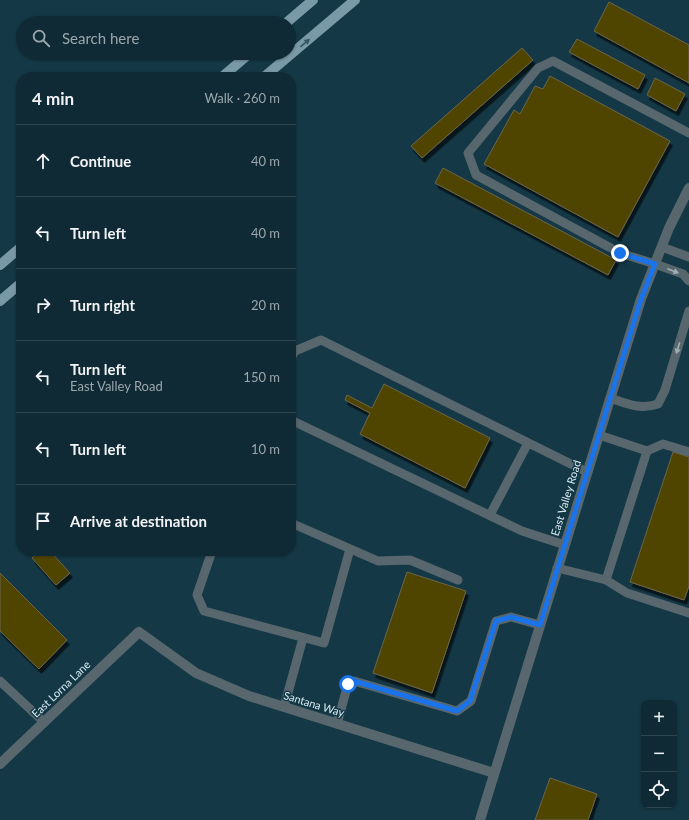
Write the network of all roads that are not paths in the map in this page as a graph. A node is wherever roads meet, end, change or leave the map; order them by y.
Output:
1 (313, 0) edge
2 (355, 0) edge
3 (294, 16) edge
4 (296, 50) edge
5 (242, 60) edge
6 (284, 60) edge
7 (228, 72) edge
8 (270, 72) edge
9 (689, 133) edge
10 (689, 188) edge
11 (662, 247) junction
12 (16, 251) edge
13 (689, 257) edge
14 (655, 264) junction
15 (0, 265) edge
16 (689, 281) edge
17 (16, 287) edge
18 (0, 301) edge
19 (689, 311) edge
20 (296, 351) edge
21 (610, 398) junction
22 (296, 422) edge
23 (598, 435) junction
24 (528, 443) junction
25 (647, 451) junction
26 (689, 452) edge
27 (587, 472) junction
28 (490, 515) junction
29 (296, 525) edge
30 (565, 545) junction
31 (350, 549) junction
32 (210, 556) edge
33 (558, 568) junction
34 (458, 580) dead end
35 (606, 580) junction
36 (689, 612) edge
37 (540, 625) junction
38 (139, 632) joint
39 (303, 638) junction
40 (0, 681) edge
41 (284, 707) junction
42 (44, 722) junction
43 (337, 724) junction
44 (0, 764) edge
45 (494, 773) junction
46 (480, 820) edge

1 - 3 main road
4 -> 2 main road
5 - 7 main road
8 -> 6 main road
9 - 14 lane
10 - 11 street, East Valley Road
11 - 13 lane
11 - 14 street, East Valley Road
12 - 15 main road
14 -> 16 lane
14 - 21 street, East Valley Road
17 - 18 main road
19 -> 21 lane
20 - 24 lane
21 - 23 street, East Valley Road
22 - 28 lane
23 - 25 lane
23 - 27 street, East Valley Road
24 - 27 lane
24 - 28 lane
25 - 26 lane
25 - 35 lane
27 - 30 street, East Valley Road
28 - 30 lane
29 - 31 lane
30 - 33 street, East Valley Road
31 - 34 lane
31 - 39 lane
32 - 39 lane
33 - 35 lane
33 - 37 street, East Valley Road
35 - 36 lane
37 - 43 lane
37 - 45 street, East Valley Road
38 - 41 street, Santana Way
38 - 42 street, East Lorna Lane
39 - 41 lane
40 - 42 lane
41 - 43 street, Santana Way
42 - 44 street, East Lorna Lane
43 - 45 street, Santana Way
45 - 46 street, East Valley Road

